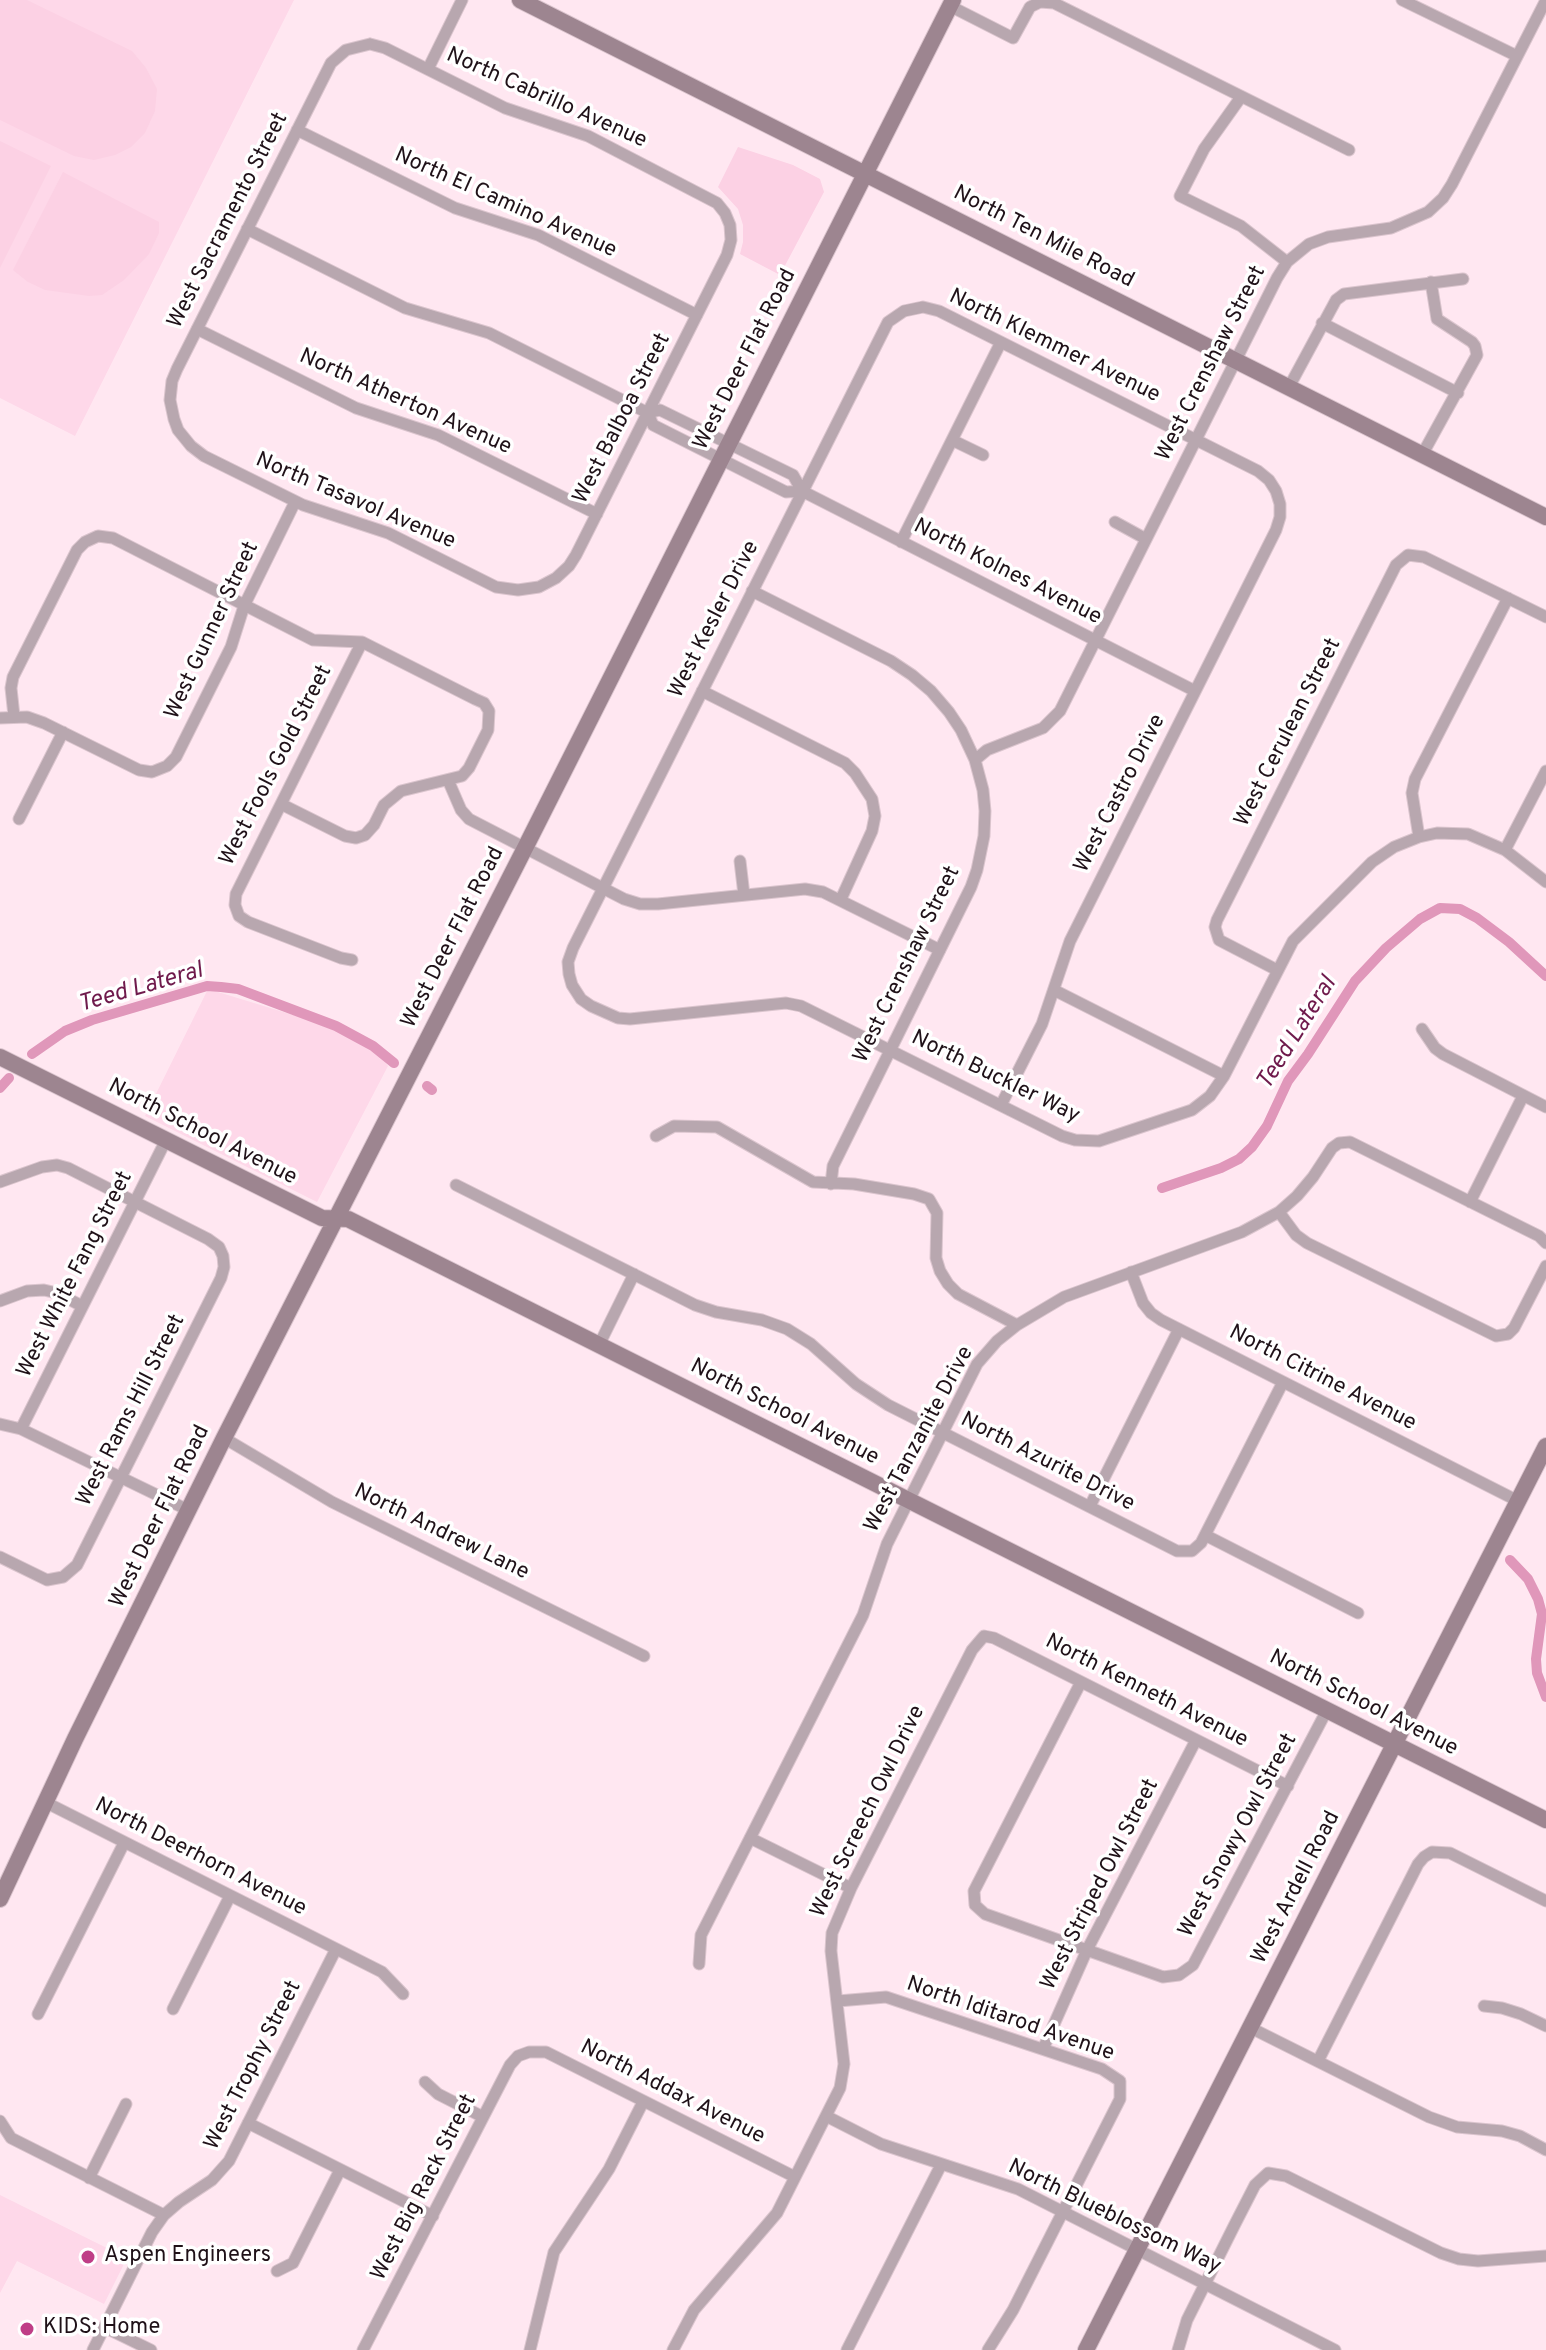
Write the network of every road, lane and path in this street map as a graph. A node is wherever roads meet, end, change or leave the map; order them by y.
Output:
1 (462, 0) edge
2 (520, 0) edge
3 (1402, 0) edge
4 (1546, 0) edge
5 (952, 3) edge
6 (1422, 4) edge
7 (346, 50) joint
8 (1517, 56) junction
9 (428, 69) junction
10 (1241, 97) junction
11 (297, 130) junction
12 (1349, 150) dead end
13 (866, 173) junction
14 (247, 229) junction
15 (727, 255) joint
16 (1287, 262) junction
17 (1463, 279) dead end
18 (1431, 282) junction
19 (923, 307) joint
20 (697, 315) junction
21 (1322, 323) junction
22 (197, 329) junction
23 (1001, 342) junction
24 (1235, 360) junction
25 (1289, 387) junction
26 (1458, 393) junction
27 (648, 413) junction
28 (174, 419) joint
29 (952, 440) junction
30 (1196, 440) junction
31 (728, 443) junction
32 (983, 455) dead end
33 (1422, 455) junction
34 (721, 459) junction
35 (802, 491) junction
36 (295, 502) junction
37 (1280, 504) joint
38 (597, 514) junction
39 (1546, 517) edge
40 (1115, 522) dead end
41 (1146, 539) junction
42 (901, 542) junction
43 (539, 587) joint
44 (752, 591) junction
45 (1508, 598) junction
46 (244, 606) junction
47 (1546, 617) edge
48 (1096, 640) junction
49 (362, 642) junction
50 (702, 691) junction
51 (1195, 691) junction
52 (14, 716) junction
53 (0, 718) edge
54 (63, 732) junction
55 (975, 760) junction
56 (1546, 771) edge
57 (448, 780) junction
58 (281, 804) junction
59 (19, 819) dead end
60 (1419, 837) junction
61 (525, 848) junction
62 (1505, 850) junction
63 (740, 861) dead end
64 (1546, 882) edge
65 (603, 888) junction
66 (744, 895) junction
67 (841, 899) junction
68 (940, 950) junction
69 (352, 960) dead end
70 (1277, 970) junction
71 (569, 974) joint
72 (1054, 990) junction
73 (1422, 1029) dead end
74 (890, 1049) junction
75 (0, 1057) edge
76 (1224, 1076) junction
77 (1523, 1096) junction
78 (1001, 1105) junction
79 (1546, 1107) edge
80 (656, 1136) dead end
81 (166, 1140) junction
82 (0, 1182) edge
83 (831, 1184) junction
84 (456, 1185) dead end
85 (135, 1202) junction
86 (1470, 1202) junction
87 (1279, 1212) junction
88 (334, 1218) junction
89 (1546, 1243) edge
90 (1546, 1266) edge
91 (1131, 1272) junction
92 (634, 1274) junction
93 (0, 1301) edge
94 (82, 1306) junction
95 (1017, 1325) junction
96 (1179, 1329) junction
97 (599, 1345) junction
98 (1283, 1382) junction
99 (0, 1424) edge
100 (21, 1429) junction
101 (943, 1433) junction
102 (224, 1438) junction
103 (1546, 1446) edge
104 (120, 1479) junction
105 (909, 1500) junction
106 (1518, 1501) junction
107 (1090, 1506) junction
108 (188, 1510) junction
109 (1205, 1535) junction
110 (0, 1557) edge
111 (1358, 1613) dead end
112 (984, 1636) joint
113 (644, 1656) dead end
114 (1081, 1682) junction
115 (1327, 1710) junction
116 (1196, 1740) junction
117 (1394, 1744) junction
118 (1288, 1786) junction
119 (47, 1803) junction
120 (1546, 1820) edge
121 (750, 1838) junction
122 (124, 1843) junction
123 (851, 1888) junction
124 (230, 1896) junction
125 (0, 1899) edge
126 (1546, 1901) edge
127 (336, 1949) junction
128 (1087, 1950) junction
129 (699, 1964) dead end
130 (403, 1994) dead end
131 (838, 2001) junction
132 (1484, 2006) dead end
133 (173, 2009) dead end
134 (38, 2014) dead end
135 (1546, 2026) edge
136 (1251, 2028) junction
137 (1043, 2049) junction
138 (529, 2052) joint
139 (1318, 2061) junction
140 (425, 2082) dead end
141 (643, 2102) junction
142 (126, 2104) dead end
143 (826, 2116) junction
144 (483, 2117) junction
145 (0, 2121) edge
146 (248, 2123) junction
147 (1546, 2150) edge
148 (941, 2165) junction
149 (340, 2170) junction
150 (795, 2177) junction
151 (89, 2178) junction
152 (1062, 2211) junction
153 (164, 2215) junction
154 (433, 2216) junction
155 (1138, 2249) junction
156 (1546, 2256) edge
157 (277, 2271) dead end
158 (1206, 2283) junction
159 (104, 2327) junction
160 (1328, 2348) edge
161 (93, 2350) edge
162 (151, 2350) edge
163 (363, 2350) edge
164 (530, 2350) edge
165 (673, 2350) edge
166 (847, 2350) edge
167 (988, 2350) edge
168 (1086, 2350) edge
169 (1178, 2350) edge

1 - 9 street
2 - 13 main road, North Ten Mile Road
3 - 6 street
4 - 8 street, West Crenshaw Street
5 - 10 street
5 - 13 main road, West Deer Flat Road
6 - 8 street
7 - 9 street, North Cabrillo Avenue
7 - 11 street, West Sacramento Street
8 - 16 street, West Crenshaw Street
9 - 15 street, North Cabrillo Avenue
10 - 12 street
10 - 16 street
11 - 14 street, West Sacramento Street
11 - 20 street, North El Camino Avenue
13 - 24 main road, North Ten Mile Road
13 - 31 main road, West Deer Flat Road
14 - 22 street, West Sacramento Street
14 - 27 street, North Kolnes Avenue
15 - 20 street, West Balboa Street
16 - 24 street, West Crenshaw Street
17 - 18 street
18 - 21 street
18 - 26 street
19 - 23 street, North Klemmer Avenue
19 - 35 street, West Kesler Drive
20 - 27 street, West Balboa Street
21 - 25 street
21 - 26 street
22 - 28 street, West Sacramento Street
22 - 38 street, North Atherton Avenue
23 - 29 street
23 - 30 street, North Klemmer Avenue
24 - 25 main road, North Ten Mile Road
24 - 30 street, West Crenshaw Street
25 - 33 main road, North Ten Mile Road
26 - 33 street
27 - 31 street, North Kolnes Avenue
27 - 34 street, North Kolnes Avenue
27 - 38 street, West Balboa Street
28 - 36 street, North Tasavol Avenue
29 - 32 street
29 - 42 street
30 - 37 street, North Klemmer Avenue
30 - 41 street, West Crenshaw Street
31 - 34 main road, West Deer Flat Road
31 - 35 street, North Kolnes Avenue
33 - 39 main road, North Ten Mile Road
34 - 35 street, North Kolnes Avenue
34 - 61 main road, West Deer Flat Road
35 - 42 street, North Kolnes Avenue
35 - 44 street, West Kesler Drive
36 - 43 street, North Tasavol Avenue
36 - 46 street, West Gunner Street
37 - 51 street, West Castro Drive
38 - 43 street, West Balboa Street
40 - 41 street
41 - 48 street, West Crenshaw Street
42 - 48 street, North Kolnes Avenue
44 - 50 street, West Kesler Drive
44 - 55 street
45 - 47 street
45 - 60 street
45 - 70 street, West Cerulean Street
46 - 49 street
46 - 52 street
46 - 54 street, West Gunner Street
48 - 51 street, North Kolnes Avenue
48 - 55 street, West Crenshaw Street
49 - 57 street
49 - 58 street, West Fools Gold Street
50 - 65 street, West Kesler Drive
50 - 67 street
51 - 72 street, West Castro Drive
52 - 53 street
52 - 54 street
54 - 59 street
55 - 68 street, West Crenshaw Street
56 - 62 street
57 - 58 street
57 - 61 street
58 - 69 street, West Fools Gold Street
60 - 62 street
60 - 70 street, North Buckler Way
61 - 65 street
61 - 88 main road, West Deer Flat Road
62 - 64 street
63 - 66 street
65 - 66 street
65 - 71 street, West Kesler Drive
66 - 67 street
67 - 68 street
68 - 74 street, West Crenshaw Street
70 - 76 street, North Buckler Way
71 - 74 street, North Buckler Way
72 - 76 street
72 - 78 street, West Castro Drive
73 - 77 street
74 - 78 street, North Buckler Way
74 - 83 street, West Crenshaw Street
75 - 81 main road, North School Avenue
76 - 78 street, North Buckler Way
77 - 79 street
77 - 86 street
80 - 83 street
81 - 85 street, West White Fang Street
81 - 88 main road, North School Avenue
82 - 85 street
83 - 95 street
84 - 92 street, North Azurite Drive
85 - 94 street, West White Fang Street
85 - 104 street, West Rams Hill Street
86 - 87 street, West Tanzanite Drive
86 - 89 street
87 - 90 street
87 - 91 street, West Tanzanite Drive
88 - 97 main road, North School Avenue
88 - 102 main road, West Deer Flat Road
91 - 95 street, West Tanzanite Drive
91 - 96 street, North Citrine Avenue
92 - 97 street
92 - 101 street, North Azurite Drive
93 - 94 street
94 - 100 street, West White Fang Street
95 - 101 street, West Tanzanite Drive
96 - 98 street, North Citrine Avenue
96 - 107 street
97 - 105 main road, North School Avenue
98 - 106 street, North Citrine Avenue
98 - 109 street
99 - 100 street
100 - 104 street
101 - 105 street, West Tanzanite Drive
101 - 107 street, North Azurite Drive
102 - 108 main road, West Deer Flat Road
102 - 113 street, North Andrew Lane
103 - 106 main road, West Ardell Road
104 - 108 street
104 - 110 street, West Rams Hill Street
105 - 115 main road, North School Avenue
105 - 121 street, West Tanzanite Drive
106 - 117 main road, West Ardell Road
107 - 109 street, North Azurite Drive
108 - 119 main road, West Deer Flat Road
109 - 111 street
112 - 114 street, North Kenneth Avenue
112 - 123 street, West Screech Owl Drive
114 - 116 street, North Kenneth Avenue
114 - 128 street
115 - 117 main road, North School Avenue
115 - 118 street, West Snowy Owl Street
116 - 118 street, North Kenneth Avenue
116 - 128 street, West Striped Owl Street
117 - 120 main road, North School Avenue
117 - 136 main road, West Ardell Road
118 - 128 street, West Snowy Owl Street
119 - 122 street, North Deerhorn Avenue
119 - 125 main road, West Deer Flat Road
121 - 123 street
121 - 129 street, West Tanzanite Drive
122 - 124 street, North Deerhorn Avenue
122 - 134 street
123 - 131 street, West Screech Owl Drive
124 - 127 street, North Deerhorn Avenue
124 - 133 street
126 - 139 street
127 - 130 street, North Deerhorn Avenue
127 - 146 street, West Trophy Street
128 - 137 street, West Striped Owl Street
131 - 137 street, North Iditarod Avenue
131 - 143 street, West Screech Owl Drive
132 - 135 street
136 - 139 street
136 - 155 main road, West Ardell Road
137 - 152 street, North Iditarod Avenue
138 - 141 street, North Addax Avenue
138 - 144 street, West Big Rack Street
139 - 147 street
140 - 144 street
141 - 150 street, North Addax Avenue
141 - 164 street
142 - 151 street
143 - 148 street, North Blueblossom Way
143 - 150 street, West Screech Owl Drive
144 - 154 street, West Big Rack Street
145 - 151 street
146 - 149 street
146 - 153 street, West Trophy Street
148 - 152 street, North Blueblossom Way
148 - 166 street
149 - 154 street
149 - 157 street
150 - 165 street, West Screech Owl Drive
151 - 153 street
152 - 155 street, North Blueblossom Way
152 - 167 street
153 - 159 street, West Trophy Street
154 - 163 street, West Big Rack Street
155 - 158 street, North Blueblossom Way
155 - 168 main road, West Ardell Road
156 - 158 street
158 - 160 street, North Blueblossom Way
158 - 169 street
159 - 161 street, West Trophy Street
159 - 162 street

